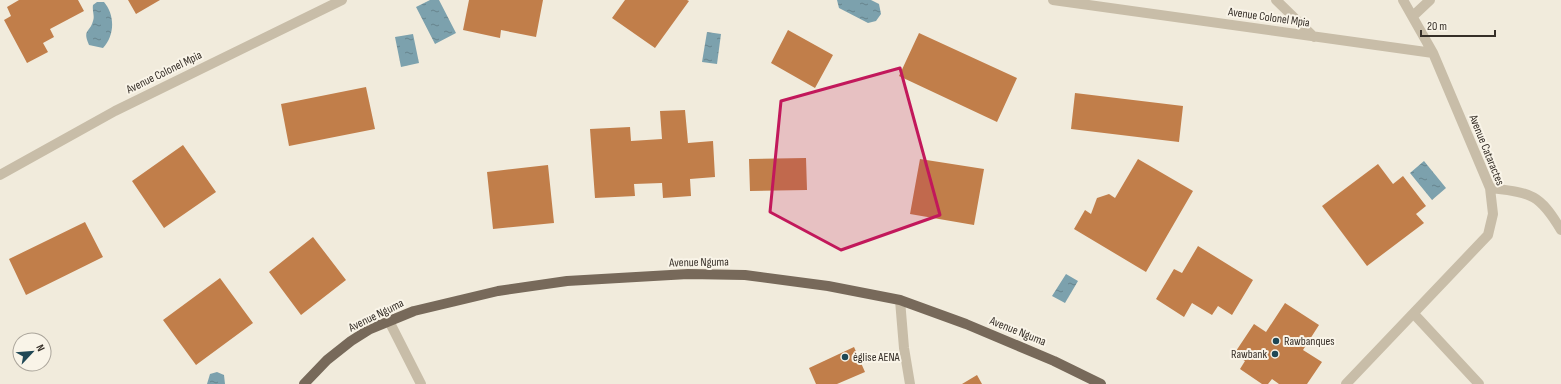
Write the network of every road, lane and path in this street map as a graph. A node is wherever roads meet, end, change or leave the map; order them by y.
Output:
1 (342, 0) edge
2 (1053, 0) edge
3 (1276, 0) edge
4 (1403, 0) edge
5 (1430, 0) edge
6 (1413, 16) junction
7 (1314, 37) junction
8 (1433, 53) junction
9 (0, 175) edge
10 (1490, 188) junction
11 (1561, 230) edge
12 (900, 300) junction
13 (1414, 314) junction
14 (389, 321) junction
15 (304, 384) edge
16 (421, 384) edge
17 (910, 384) edge
18 (1101, 384) edge
19 (1346, 384) edge
20 (1479, 384) edge

1 - 9 street, Avenue Colonel Mpia
2 - 7 street, Avenue Colonel Mpia
3 - 7 street
4 - 6 street, Avenue Cataractes
5 - 6 street
6 - 8 street, Avenue Cataractes
7 - 8 street, Avenue Colonel Mpia
8 - 10 street, Avenue Cataractes
10 - 11 street
10 - 13 street, Avenue Cataractes
12 - 14 main road, Avenue Nguma
12 - 17 street
12 - 18 main road, Avenue Nguma
13 - 19 street, Avenue Cataractes
13 - 20 street
14 - 15 main road, Avenue Nguma
14 - 16 street

